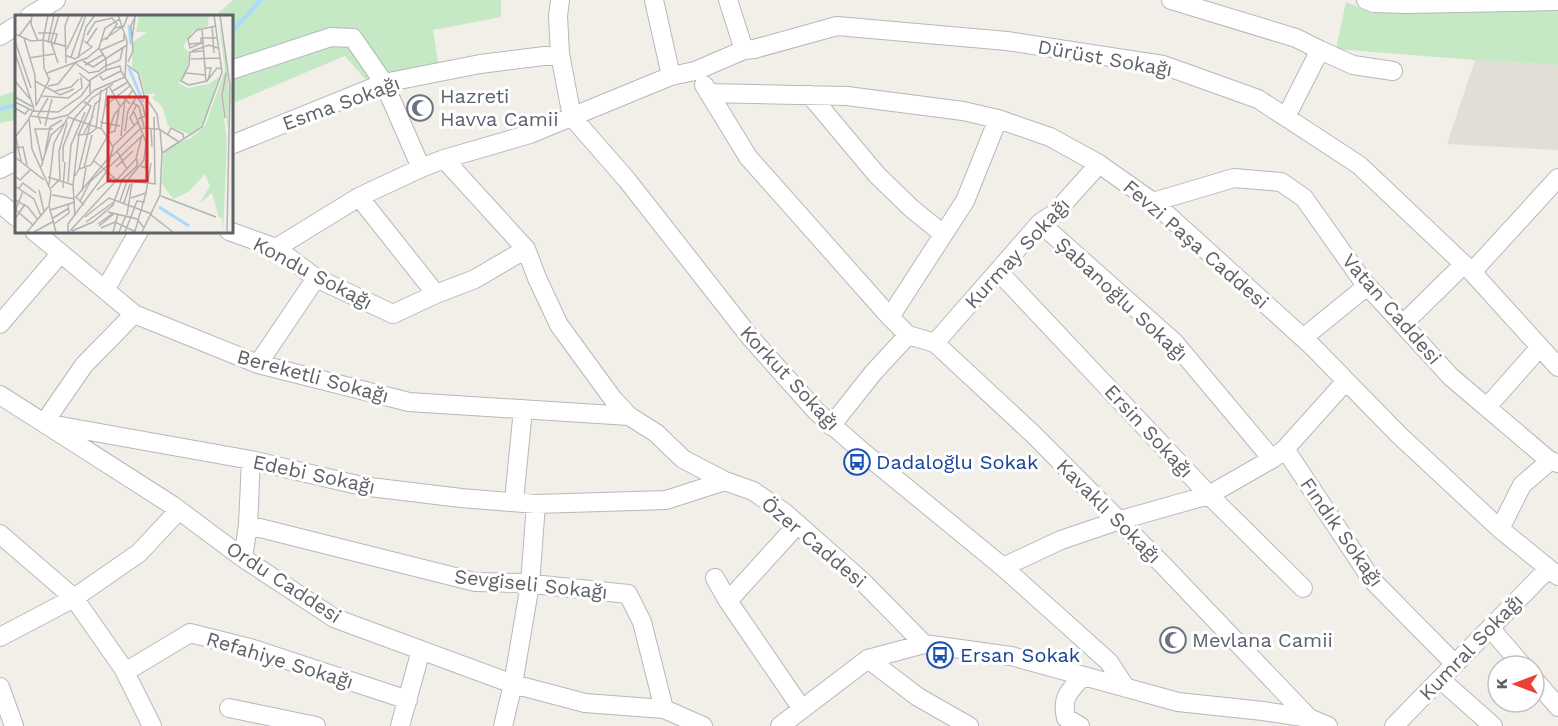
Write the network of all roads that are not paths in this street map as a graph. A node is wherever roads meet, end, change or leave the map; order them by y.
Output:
1 (56, 0) edge
2 (560, 0) edge
3 (654, 0) edge
4 (728, 0) edge
5 (1171, 0) edge
6 (1366, 0) edge
7 (1558, 1) edge
8 (32, 15) edge
9 (15, 27) edge
10 (0, 36) edge
11 (744, 50) junction
12 (1320, 50) junction
13 (560, 54) junction
14 (232, 70) edge
15 (695, 71) junction
16 (1394, 71) dead end
17 (671, 76) junction
18 (384, 83) junction
19 (709, 93) junction
20 (810, 95) junction
21 (572, 117) junction
22 (1286, 117) junction
23 (998, 119) junction
24 (232, 145) edge
25 (444, 159) junction
26 (15, 162) edge
27 (1099, 164) junction
28 (421, 168) junction
29 (0, 169) edge
30 (1558, 178) edge
31 (359, 197) junction
32 (1153, 202) junction
33 (0, 203) edge
34 (15, 216) edge
35 (1040, 223) junction
36 (35, 232) edge
37 (138, 232) edge
38 (232, 232) edge
39 (943, 234) junction
40 (276, 248) junction
41 (526, 249) junction
42 (61, 253) junction
43 (1468, 268) junction
44 (998, 271) junction
45 (316, 278) junction
46 (1367, 286) junction
47 (105, 290) junction
48 (436, 294) junction
49 (134, 314) junction
50 (890, 317) junction
51 (0, 324) edge
52 (1403, 324) junction
53 (908, 335) junction
54 (1303, 338) junction
55 (935, 343) junction
56 (1552, 357) edge
57 (258, 364) junction
58 (1346, 381) junction
59 (0, 395) edge
60 (1486, 407) junction
61 (523, 409) junction
62 (629, 416) junction
63 (44, 423) junction
64 (831, 426) junction
65 (1278, 454) junction
66 (251, 460) junction
67 (1554, 462) edge
68 (725, 481) junction
69 (1209, 495) junction
70 (514, 501) junction
71 (536, 504) junction
72 (179, 510) junction
73 (1118, 521) junction
74 (798, 524) junction
75 (248, 525) junction
76 (1500, 529) junction
77 (0, 534) edge
78 (243, 558) junction
79 (1003, 567) junction
80 (1553, 572) edge
81 (715, 578) dead end
82 (530, 584) junction
83 (1303, 588) dead end
84 (74, 598) junction
85 (728, 600) junction
86 (1490, 628) junction
87 (0, 637) edge
88 (924, 644) junction
89 (421, 650) junction
90 (1513, 654) edge
91 (868, 659) junction
92 (1455, 664) junction
93 (125, 672) junction
94 (1083, 676) junction
95 (1440, 679) junction
96 (513, 684) junction
97 (0, 687) edge
98 (1126, 688) junction
99 (1546, 693) edge
100 (408, 700) junction
101 (1558, 707) edge
102 (229, 708) dead end
103 (802, 709) junction
104 (1239, 709) junction
105 (664, 710) junction
106 (1309, 718) junction
107 (940, 719) edge
108 (14, 726) edge
109 (152, 726) edge
110 (316, 726) edge
111 (400, 726) edge
112 (503, 726) edge
113 (703, 726) edge
114 (780, 726) edge
115 (969, 726) edge
116 (1080, 726) edge
117 (1254, 726) edge
118 (1328, 726) edge
119 (1394, 726) edge
120 (1493, 726) edge

1 - 8 street
2 - 13 street
3 - 17 street
4 - 11 street
5 - 12 street
6 - 7 street
9 - 10 street
11 - 15 street, Dürüst Sokağı
11 - 22 street, Dürüst Sokağı
12 - 16 street
12 - 22 street
13 - 18 street, Esma Sokağı
13 - 21 street
14 - 18 street
15 - 17 street, Dürüst Sokağı
15 - 19 street, Kavaklı Sokağı
17 - 21 street, Dürüst Sokağı
18 - 24 street, Esma Sokağı
18 - 28 street
19 - 20 street, Fevzi Paşa Caddesi
19 - 50 street, Kavaklı Sokağı
20 - 23 street, Fevzi Paşa Caddesi
20 - 39 street
21 - 25 street, Dürüst Sokağı
21 - 64 street, Korkut Sokağı
22 - 43 street, Dürüst Sokağı
23 - 27 street, Fevzi Paşa Caddesi
23 - 39 street
25 - 28 street, Dürüst Sokağı
25 - 41 street, Özer Caddesi
26 - 29 street
27 - 32 street, Fevzi Paşa Caddesi
27 - 35 street, Kurmay Sokağı
28 - 31 street, Dürüst Sokağı
30 - 43 street
31 - 40 street, Dürüst Sokağı
31 - 48 street
32 - 46 street, Vatan Caddesi
32 - 54 street, Fevzi Paşa Caddesi
33 - 34 street
35 - 44 street, Kurmay Sokağı
35 - 65 street, Şabanoğlu Sokağı
36 - 42 street, Bereketli Sokağı
37 - 47 street
38 - 40 street, Kondu Sokağı
39 - 50 street
40 - 45 street, Kondu Sokağı
41 - 48 street, Kondu Sokağı
41 - 62 street, Özer Caddesi
42 - 47 street, Bereketli Sokağı
42 - 51 street
43 - 52 street
43 - 56 street, Dürüst Sokağı
44 - 55 street, Kurmay Sokağı
44 - 69 street, Ersin Sokağı
45 - 48 street, Kondu Sokağı
45 - 57 street
46 - 52 street, Vatan Caddesi
46 - 54 street
47 - 49 street, Bereketli Sokağı
49 - 57 street, Bereketli Sokağı
49 - 63 street
50 - 53 street, Kavaklı Sokağı
52 - 60 street, Vatan Caddesi
53 - 55 street, Kavaklı Sokağı
53 - 64 street
54 - 58 street, Fevzi Paşa Caddesi
55 - 73 street, Kavaklı Sokağı
56 - 60 street
57 - 61 street, Bereketli Sokağı
58 - 65 street
58 - 76 street, Fevzi Paşa Caddesi
59 - 63 street, Ordu Caddesi
60 - 67 street, Vatan Caddesi
61 - 62 street, Bereketli Sokağı
61 - 70 street
62 - 68 street, Özer Caddesi
63 - 66 street, Edebi Sokağı
63 - 72 street, Ordu Caddesi
64 - 79 street, Korkut Sokağı
65 - 69 street
65 - 92 street, Fındık Sokağı
66 - 70 street, Edebi Sokağı
66 - 75 street
67 - 76 street
68 - 71 street, Edebi Sokağı
68 - 74 street, Özer Caddesi
69 - 73 street
69 - 83 street, Ersin Sokağı
70 - 71 street, Edebi Sokağı
71 - 82 street
72 - 78 street, Ordu Caddesi
72 - 84 street
73 - 79 street
73 - 106 street, Kavaklı Sokağı
74 - 85 street
74 - 88 street, Özer Caddesi
75 - 78 street
75 - 82 street, Sevgiseli Sokağı
76 - 80 street, Fevzi Paşa Caddesi
77 - 84 street
78 - 89 street, Ordu Caddesi
79 - 98 street, Korkut Sokağı
80 - 86 street, Kumral Sokağı
81 - 85 street
82 - 96 street
82 - 105 street, Sevgiseli Sokağı
84 - 87 street
84 - 93 street
85 - 103 street
86 - 90 street
86 - 92 street, Kumral Sokağı
88 - 91 street
88 - 94 street
89 - 96 street, Ordu Caddesi
89 - 100 street
91 - 103 street
91 - 107 street
92 - 95 street, Kumral Sokağı
93 - 100 street, Refahiye Sokağı
93 - 109 street
94 - 98 street
94 - 116 street
95 - 119 street, Kumral Sokağı
95 - 120 street
96 - 105 street, Ordu Caddesi
96 - 112 street
97 - 108 street
98 - 104 street
99 - 101 street
100 - 111 street
102 - 110 street
103 - 114 street
104 - 106 street
104 - 117 street
105 - 113 street, Ordu Caddesi
106 - 118 street
107 - 115 street

